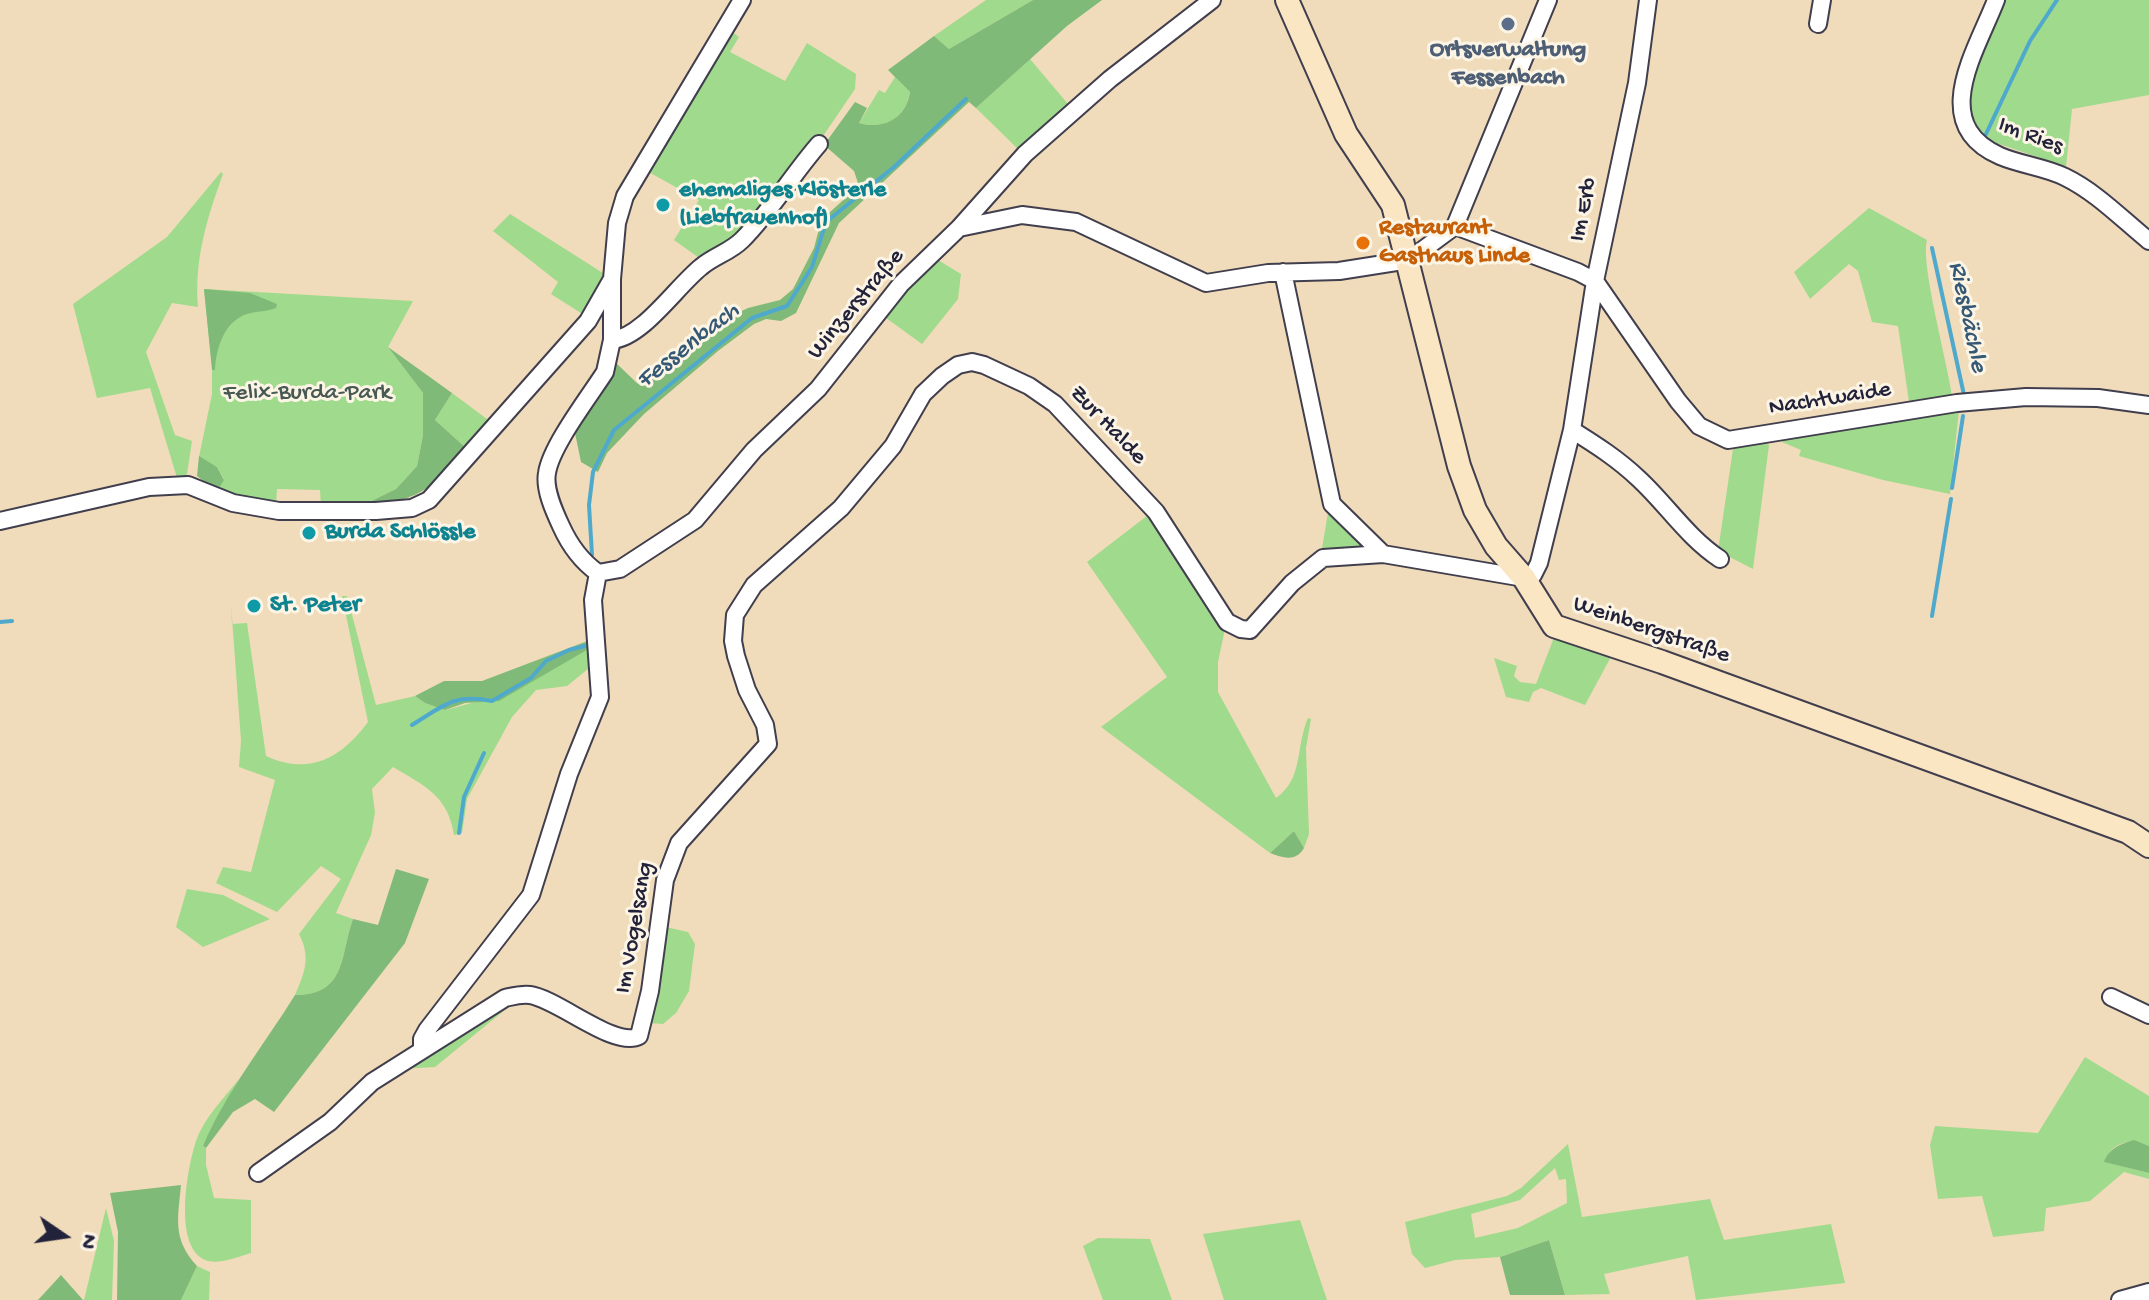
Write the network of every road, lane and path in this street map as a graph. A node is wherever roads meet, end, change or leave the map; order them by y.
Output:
1 (742, 0) edge
2 (1212, 0) edge
3 (1287, 0) edge
4 (1548, 0) edge
5 (1648, 0) edge
6 (1822, 0) edge
7 (1996, 0) edge
8 (1818, 24) dead end
9 (819, 144) dead end
10 (1455, 226) junction
11 (959, 228) junction
12 (2149, 241) edge
13 (1409, 260) junction
14 (1283, 272) junction
15 (612, 279) junction
16 (1595, 281) junction
17 (588, 321) junction
18 (612, 340) junction
19 (2149, 405) edge
20 (1572, 430) junction
21 (0, 521) edge
22 (1383, 554) junction
23 (1720, 559) dead end
24 (598, 573) junction
25 (1524, 578) junction
26 (754, 585) joint
27 (2149, 846) edge
28 (2111, 997) dead end
29 (2149, 1015) edge
30 (422, 1049) junction
31 (258, 1173) dead end
32 (2149, 1292) edge
33 (2120, 1300) edge

1 - 15 street
2 - 11 street, Winzerstraße
3 - 13 street, Weinbergstraße
4 - 10 street
5 - 16 street, Im Erb
6 - 8 street
7 - 12 street, Im Ries
9 - 18 street
10 - 13 street
10 - 16 street
11 - 14 street
11 - 24 street, Winzerstraße
13 - 14 street
13 - 25 street, Weinbergstraße
14 - 22 street
15 - 17 street
15 - 18 street
16 - 19 street, Nachtwaide
16 - 20 street, Im Erb
17 - 18 street
17 - 21 street
18 - 24 street
20 - 23 street
20 - 25 street, Im Erb
22 - 25 street, Zur Halde
22 - 26 street, Zur Halde
24 - 30 street
25 - 27 street, Weinbergstraße
26 - 30 street, Im Vogelsang
28 - 29 street
30 - 31 street, Im Vogelsang
32 - 33 street

